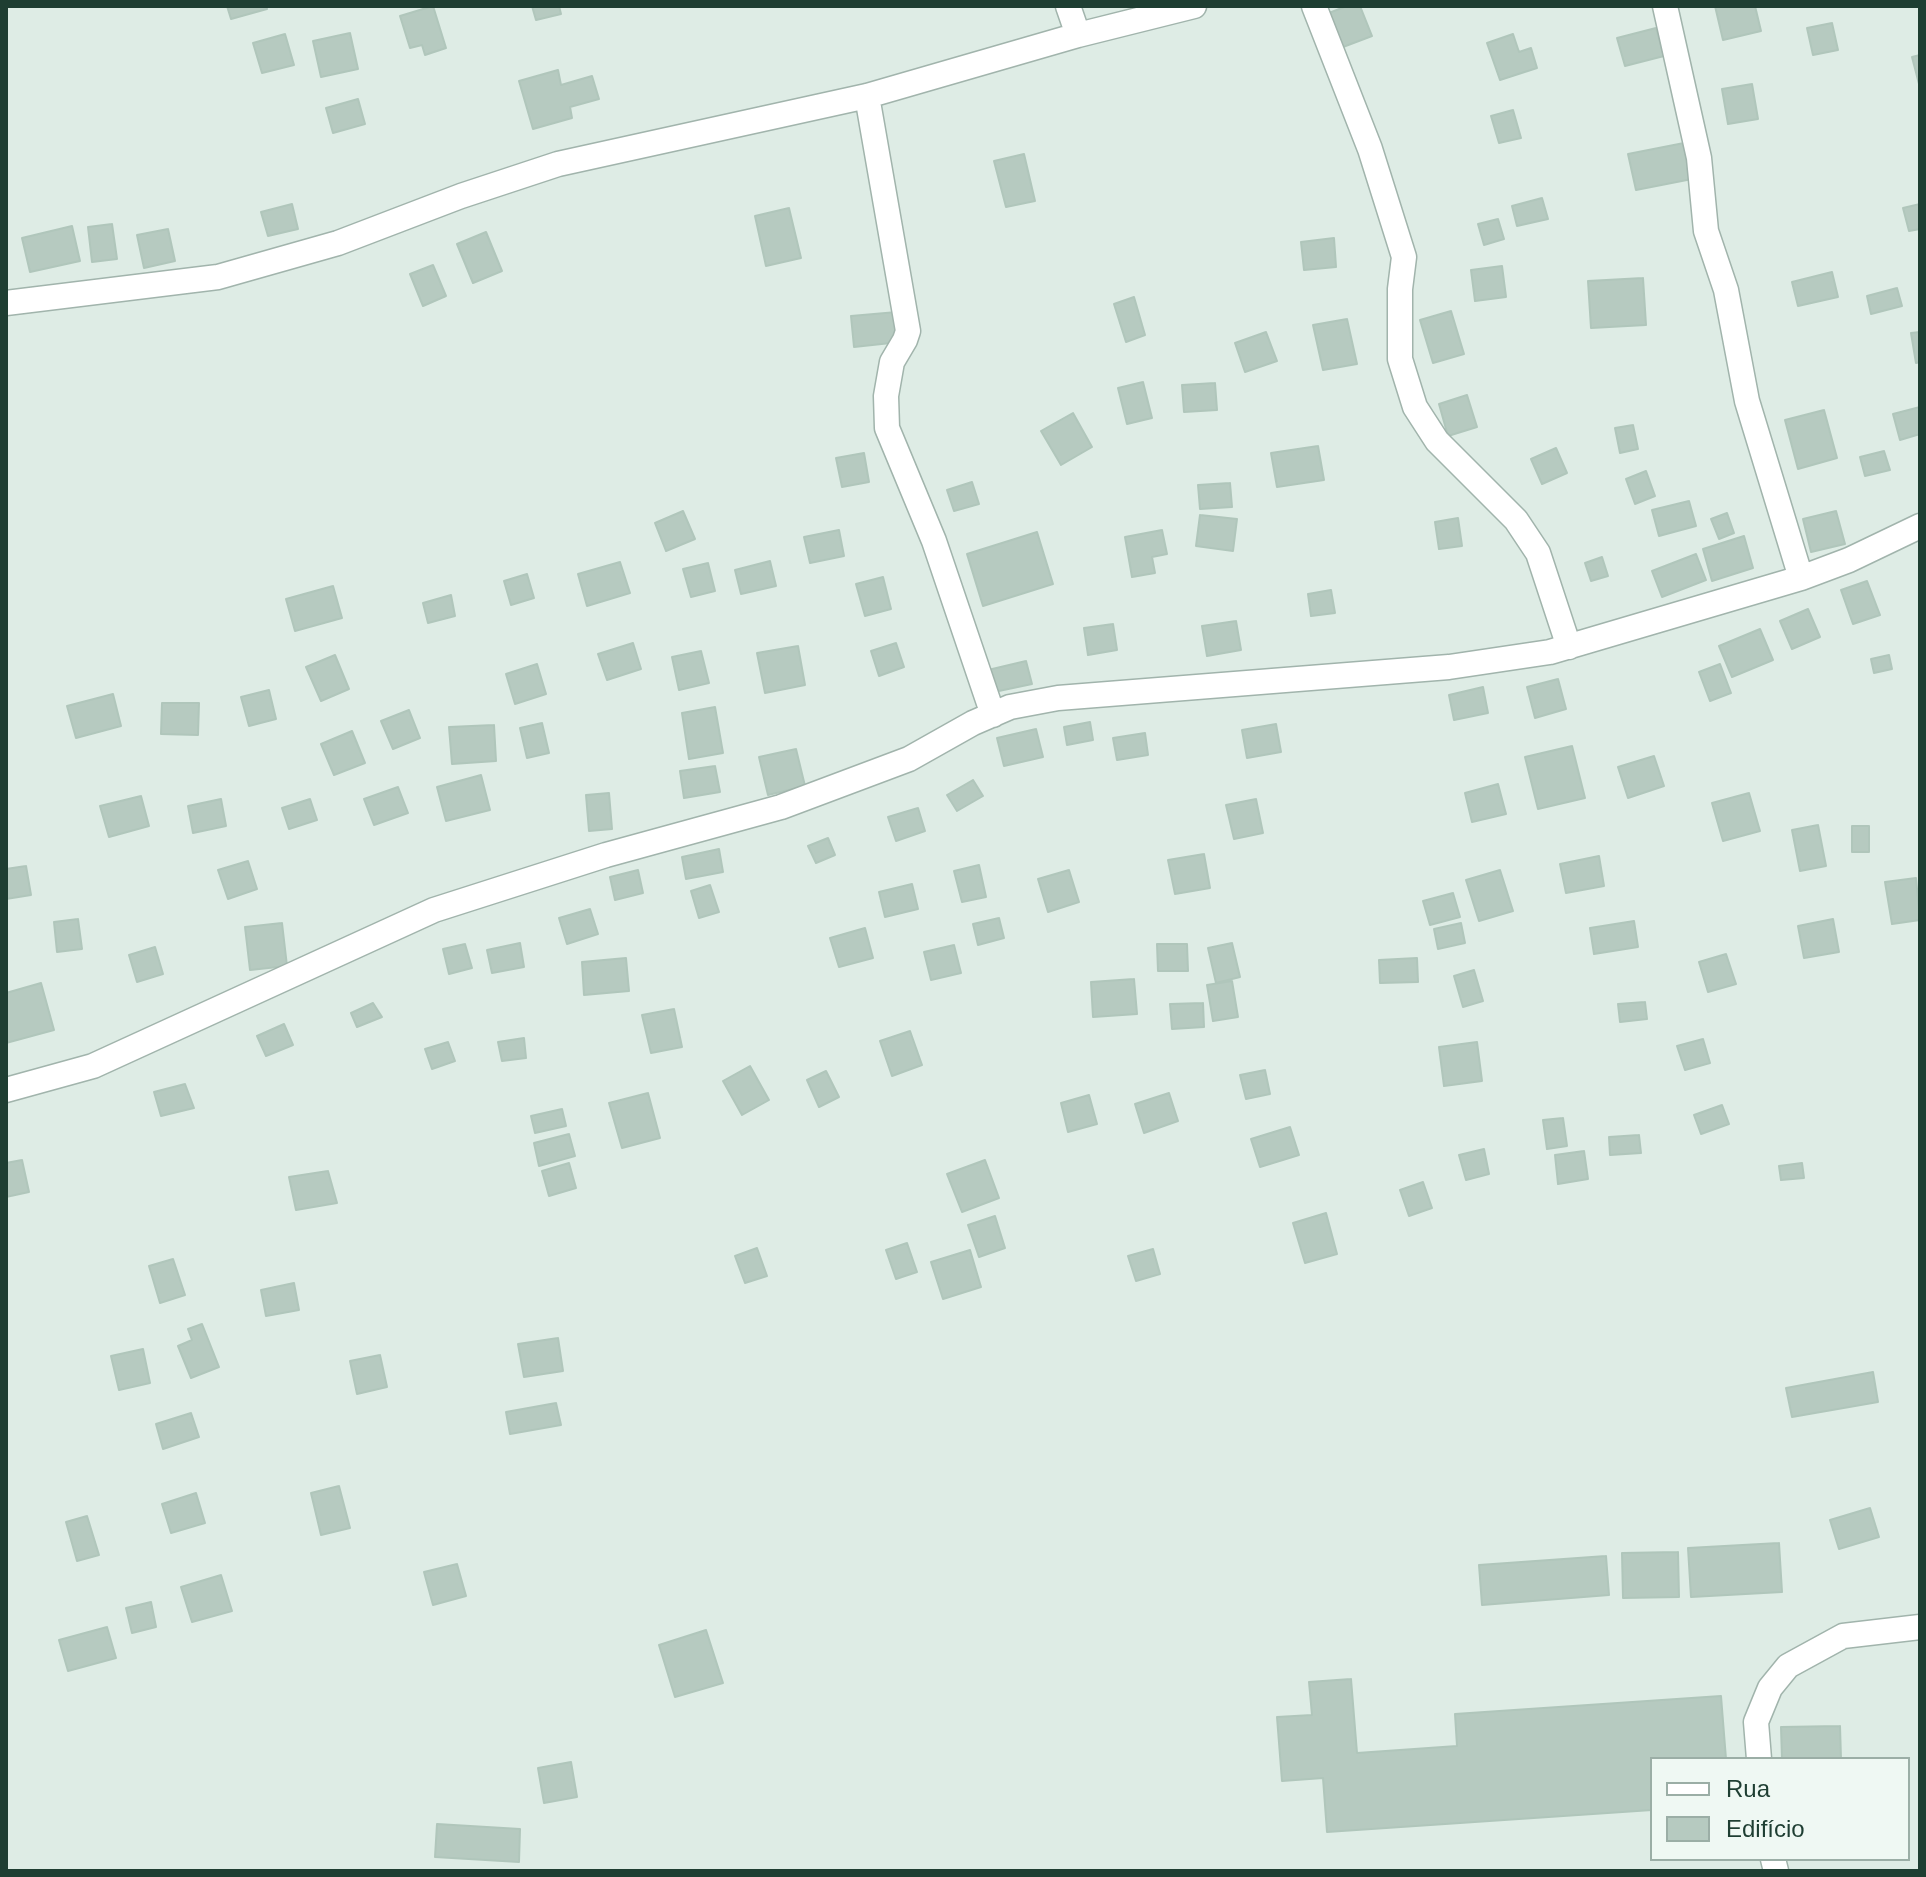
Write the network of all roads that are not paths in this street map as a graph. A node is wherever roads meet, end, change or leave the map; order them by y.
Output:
1 (1068, 6) edge
2 (1194, 6) edge
3 (1314, 6) edge
4 (1665, 6) edge
5 (1078, 35) junction
6 (867, 96) junction
7 (6, 303) edge
8 (1920, 526) edge
9 (1801, 578) junction
10 (1569, 647) junction
11 (993, 715) junction
12 (6, 1090) edge
13 (1920, 1627) edge
14 (1759, 1757) edge

1 - 5 street
2 - 5 street
3 - 10 street
4 - 9 street
5 - 6 street
6 - 7 street
6 - 11 street
8 - 9 street
9 - 10 street
10 - 11 street
11 - 12 street
13 - 14 street

